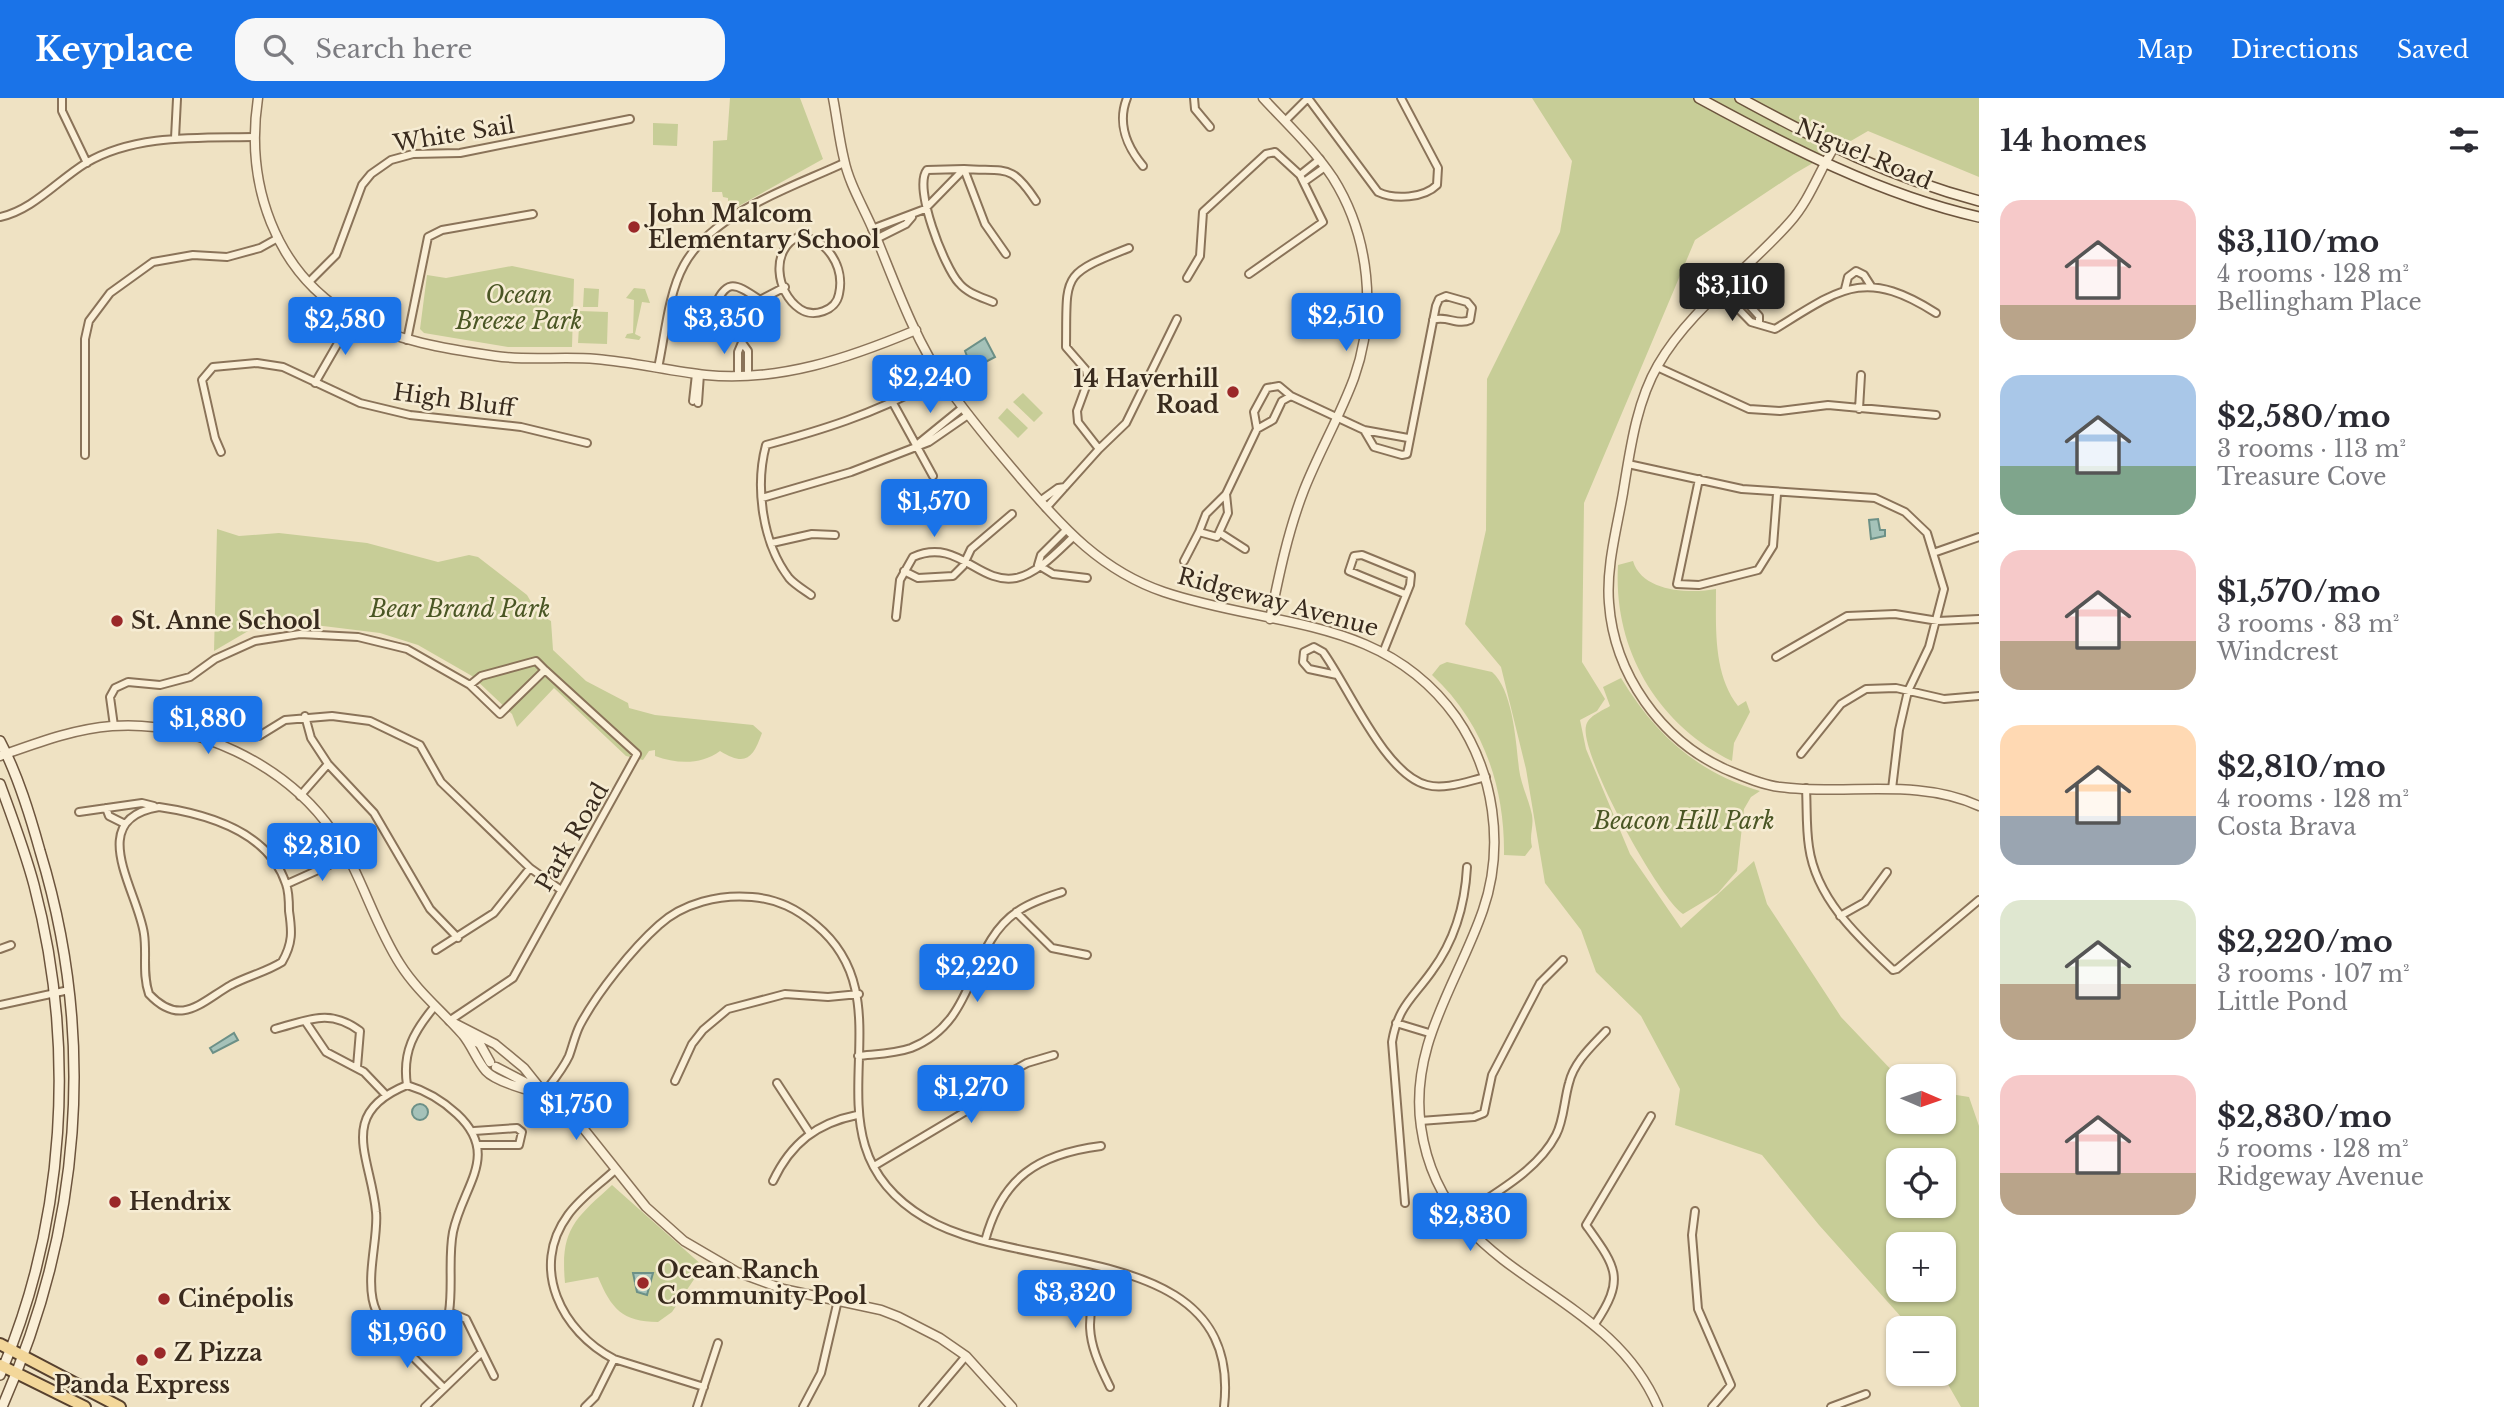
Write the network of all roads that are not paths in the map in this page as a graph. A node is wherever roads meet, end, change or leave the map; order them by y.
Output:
1 (62, 98) edge
2 (258, 98) edge
3 (833, 98) edge
4 (1127, 98) edge
5 (1194, 98) edge
6 (1263, 98) edge
7 (1308, 98) edge
8 (1401, 98) edge
9 (1699, 98) edge
10 (1740, 98) edge
11 (177, 99) edge
12 (630, 118) dead end
13 (1284, 121) junction
14 (1210, 127) dead end
15 (254, 137) junction
16 (176, 138) junction
17 (1833, 149) junction
18 (1320, 159) junction
19 (1825, 161) junction
20 (87, 163) junction
21 (844, 163) junction
22 (1143, 166) dead end
23 (1325, 167) junction
24 (964, 169) junction
25 (1300, 175) junction
26 (1304, 182) junction
27 (1035, 201) dead end
28 (1979, 201) edge
29 (925, 209) junction
30 (533, 214) dead end
31 (913, 215) junction
32 (0, 217) edge
33 (1979, 217) edge
34 (872, 229) junction
35 (278, 238) junction
36 (877, 239) junction
37 (1129, 248) dead end
38 (1006, 254) dead end
39 (1249, 274) dead end
40 (1187, 278) dead end
41 (309, 282) junction
42 (1729, 283) junction
43 (1871, 286) junction
44 (785, 287) junction
45 (1845, 289) junction
46 (1721, 291) junction
47 (760, 300) junction
48 (993, 302) dead end
49 (1936, 313) dead end
50 (353, 317) junction
51 (1178, 319) dead end
52 (1433, 320) junction
53 (1759, 323) junction
54 (916, 330) junction
55 (745, 335) junction
56 (407, 340) junction
57 (743, 344) junction
58 (1657, 367) junction
59 (658, 368) junction
60 (698, 374) junction
61 (1861, 375) dead end
62 (738, 376) junction
63 (748, 376) junction
64 (314, 383) junction
65 (924, 386) dead end
66 (1291, 396) junction
67 (695, 402) dead end
68 (893, 403) junction
69 (1858, 409) junction
70 (965, 412) junction
71 (1937, 415) dead end
72 (1336, 419) junction
73 (1257, 429) junction
74 (1364, 430) junction
75 (1409, 438) junction
76 (587, 443) dead end
77 (918, 444) junction
78 (1099, 449) junction
79 (221, 452) dead end
80 (86, 455) dead end
81 (1629, 464) junction
82 (933, 476) dead end
83 (1699, 479) junction
84 (1226, 494) junction
85 (1777, 494) junction
86 (762, 498) junction
87 (1043, 505) junction
88 (1012, 514) dead end
89 (1066, 530) junction
90 (1199, 532) junction
91 (1220, 533) junction
92 (835, 535) dead end
93 (1073, 537) junction
94 (1979, 537) edge
95 (772, 543) junction
96 (1245, 549) dead end
97 (1936, 552) junction
98 (965, 561) junction
99 (1185, 561) dead end
100 (1038, 565) junction
101 (904, 571) junction
102 (1087, 578) dead end
103 (1405, 594) junction
104 (811, 595) dead end
105 (896, 617) dead end
106 (1270, 619) junction
107 (1979, 620) edge
108 (1938, 621) junction
109 (1384, 650) junction
110 (1776, 657) dead end
111 (545, 670) junction
112 (1337, 675) junction
113 (470, 685) junction
114 (1908, 691) junction
115 (1979, 696) edge
116 (304, 716) junction
117 (114, 726) junction
118 (259, 736) dead end
119 (0, 741) edge
120 (1801, 754) dead end
121 (3, 755) edge
122 (328, 764) junction
123 (1486, 777) junction
124 (0, 784) edge
125 (1806, 788) junction
126 (1892, 789) junction
127 (300, 796) junction
128 (1979, 806) edge
129 (159, 807) junction
130 (106, 808) junction
131 (79, 812) dead end
132 (125, 824) junction
133 (347, 857) junction
134 (1467, 867) dead end
135 (530, 868) junction
136 (1887, 872) dead end
137 (286, 884) junction
138 (561, 890) junction
139 (1062, 892) dead end
140 (1979, 900) edge
141 (1016, 912) junction
142 (1840, 916) junction
143 (457, 937) junction
144 (11, 945) dead end
145 (0, 949) edge
146 (436, 950) dead end
147 (1087, 955) dead end
148 (1563, 960) dead end
149 (69, 990) junction
150 (52, 992) junction
151 (859, 994) junction
152 (0, 1005) edge
153 (435, 1006) junction
154 (305, 1021) junction
155 (449, 1021) junction
156 (1396, 1023) junction
157 (275, 1029) dead end
158 (1605, 1031) dead end
159 (461, 1033) junction
160 (1429, 1033) junction
161 (1054, 1055) dead end
162 (511, 1056) junction
163 (858, 1056) junction
164 (357, 1067) junction
165 (496, 1069) junction
166 (676, 1081) dead end
167 (777, 1083) dead end
168 (407, 1085) junction
169 (544, 1093) junction
170 (385, 1094) junction
171 (857, 1115) junction
172 (1651, 1116) dead end
173 (1420, 1121) junction
174 (474, 1131) junction
175 (809, 1132) junction
176 (479, 1145) junction
177 (1101, 1146) dead end
178 (874, 1166) junction
179 (615, 1170) junction
180 (773, 1181) dead end
181 (1405, 1203) dead end
182 (1695, 1211) dead end
183 (1458, 1218) junction
184 (985, 1241) junction
185 (1101, 1268) junction
186 (838, 1300) junction
187 (449, 1312) junction
188 (1595, 1324) junction
189 (410, 1335) junction
190 (718, 1343) dead end
191 (5, 1346) edge
192 (482, 1352) junction
193 (24, 1355) junction
194 (966, 1356) junction
195 (614, 1359) junction
196 (1, 1369) edge
197 (17, 1373) junction
198 (494, 1376) dead end
199 (704, 1387) junction
200 (1110, 1387) dead end
201 (444, 1388) junction
202 (1866, 1394) dead end
203 (2, 1407) edge
204 (85, 1407) edge
205 (120, 1407) edge
206 (425, 1407) edge
207 (585, 1407) edge
208 (697, 1407) edge
209 (803, 1407) edge
210 (923, 1407) edge
211 (1012, 1407) edge
212 (1224, 1407) edge
213 (1658, 1407) edge
214 (1713, 1407) edge
215 (1831, 1407) edge

1 - 20 street
2 - 15 street
3 - 21 street, Ridgeway Avenue
4 - 22 street
5 - 14 street
6 - 13 street
7 - 8 street
7 - 13 street
9 - 19 main road, Niguel Road
10 - 17 main road, Niguel Road
11 - 16 street
12 - 41 street, White Sail
13 - 18 street
15 - 16 street
15 - 35 street
16 - 20 street
17 - 19 street
17 - 28 main road, Niguel Road
18 - 23 street
18 - 25 street
19 - 33 main road, Niguel Road
19 - 42 street
20 - 32 street
21 - 34 street, Ridgeway Avenue
21 - 59 street
23 - 26 street
23 - 72 street
24 - 27 street
24 - 29 street
24 - 29 street
24 - 38 street
25 - 26 street
25 - 40 street
26 - 39 street
29 - 31 street
29 - 48 street
30 - 56 street
31 - 34 street
31 - 36 street
34 - 36 street, Ridgeway Avenue
35 - 41 street
35 - 80 street
36 - 54 street, Ridgeway Avenue
37 - 78 street
41 - 50 street
42 - 46 street
42 - 53 street
43 - 45 street
43 - 45 street
43 - 49 street
44 - 44 street
44 - 47 street
45 - 53 street
46 - 53 street
46 - 58 street
47 - 55 street
47 - 55 street
50 - 56 street
50 - 64 street
51 - 78 street
52 - 52 street
52 - 75 street
54 - 63 street
54 - 70 street, Ridgeway Avenue
55 - 57 street
56 - 59 street
57 - 62 street
57 - 63 street
58 - 69 street
58 - 81 street
59 - 60 street
60 - 62 street
60 - 67 street
61 - 69 street
62 - 63 street
64 - 76 street, High Bluff
64 - 79 street, High Bluff
65 - 68 street
66 - 72 street
66 - 73 street
66 - 73 street
68 - 77 street
68 - 86 street
69 - 71 street
70 - 77 street
70 - 87 street, Ridgeway Avenue
72 - 74 street
72 - 106 street
73 - 84 street
74 - 75 street
74 - 75 street
77 - 82 street
77 - 86 street
78 - 87 street
81 - 83 street
81 - 125 street
83 - 85 street
83 - 85 street
84 - 90 street
84 - 91 street
85 - 97 street
86 - 95 street
87 - 89 street, Ridgeway Avenue
88 - 98 street
89 - 93 street, Ridgeway Avenue
89 - 100 street
90 - 91 street
90 - 99 street
91 - 96 street
92 - 95 street
93 - 100 street
93 - 106 street, Ridgeway Avenue
94 - 97 street
95 - 104 street
97 - 108 street
98 - 100 street
98 - 101 street
98 - 101 street
100 - 102 street
101 - 105 street
103 - 103 street
103 - 109 street
106 - 109 street, Ridgeway Avenue
107 - 108 street
108 - 110 street
108 - 114 street
109 - 123 street, Ridgeway Avenue
111 - 113 street
111 - 113 street
111 - 138 street, Park Road
112 - 112 street
112 - 123 street
113 - 117 street
114 - 115 street
114 - 120 street
114 - 126 street
116 - 118 street
116 - 122 street
116 - 135 street
117 - 121 street
117 - 127 street
119 - 121 main road
121 - 149 main road
122 - 127 street
122 - 143 street
123 - 160 street, Ridgeway Avenue
124 - 150 main road
125 - 126 street
125 - 142 street
126 - 128 street
127 - 133 street
129 - 130 street
129 - 132 street
129 - 137 street
130 - 131 street
130 - 132 street
132 - 137 street
133 - 137 street
133 - 153 street
134 - 156 street
135 - 138 street
135 - 143 street
136 - 142 street
138 - 155 street, Park Road
139 - 141 street
140 - 142 street
141 - 147 street
141 - 163 street
143 - 146 street
144 - 145 street
148 - 173 street
149 - 150 street
149 - 193 main road
150 - 152 street
150 - 191 main road
151 - 163 street
151 - 166 street
151 - 169 street
153 - 155 street
153 - 168 street
154 - 157 street
154 - 164 street
154 - 164 street
155 - 159 street
155 - 162 street
156 - 160 street
156 - 181 street
158 - 183 street
159 - 165 street
159 - 165 street
160 - 173 street, Ridgeway Avenue
161 - 178 street
162 - 165 street
162 - 169 street
163 - 171 street
164 - 170 street
165 - 169 street
167 - 175 street
168 - 170 street
168 - 174 street
169 - 179 street
170 - 189 street
171 - 175 street
171 - 178 street
172 - 188 street
173 - 183 street, Ridgeway Avenue
174 - 176 street
174 - 176 street
175 - 180 street
176 - 187 street
177 - 184 street
178 - 184 street
179 - 186 street
179 - 195 street
182 - 214 street
183 - 188 street, Ridgeway Avenue
184 - 185 street
185 - 200 street
185 - 212 street
186 - 194 street
186 - 209 street
187 - 189 street
187 - 192 street
188 - 213 street, Ridgeway Avenue
189 - 201 street
190 - 199 street
191 - 193 main road
191 - 196 main road
192 - 198 street
192 - 201 street
193 - 197 main road
193 - 205 main road
194 - 210 street
194 - 211 street
195 - 199 street
195 - 207 street
196 - 197 main road
197 - 203 main road
197 - 204 main road
199 - 208 street
201 - 206 street
202 - 215 street

